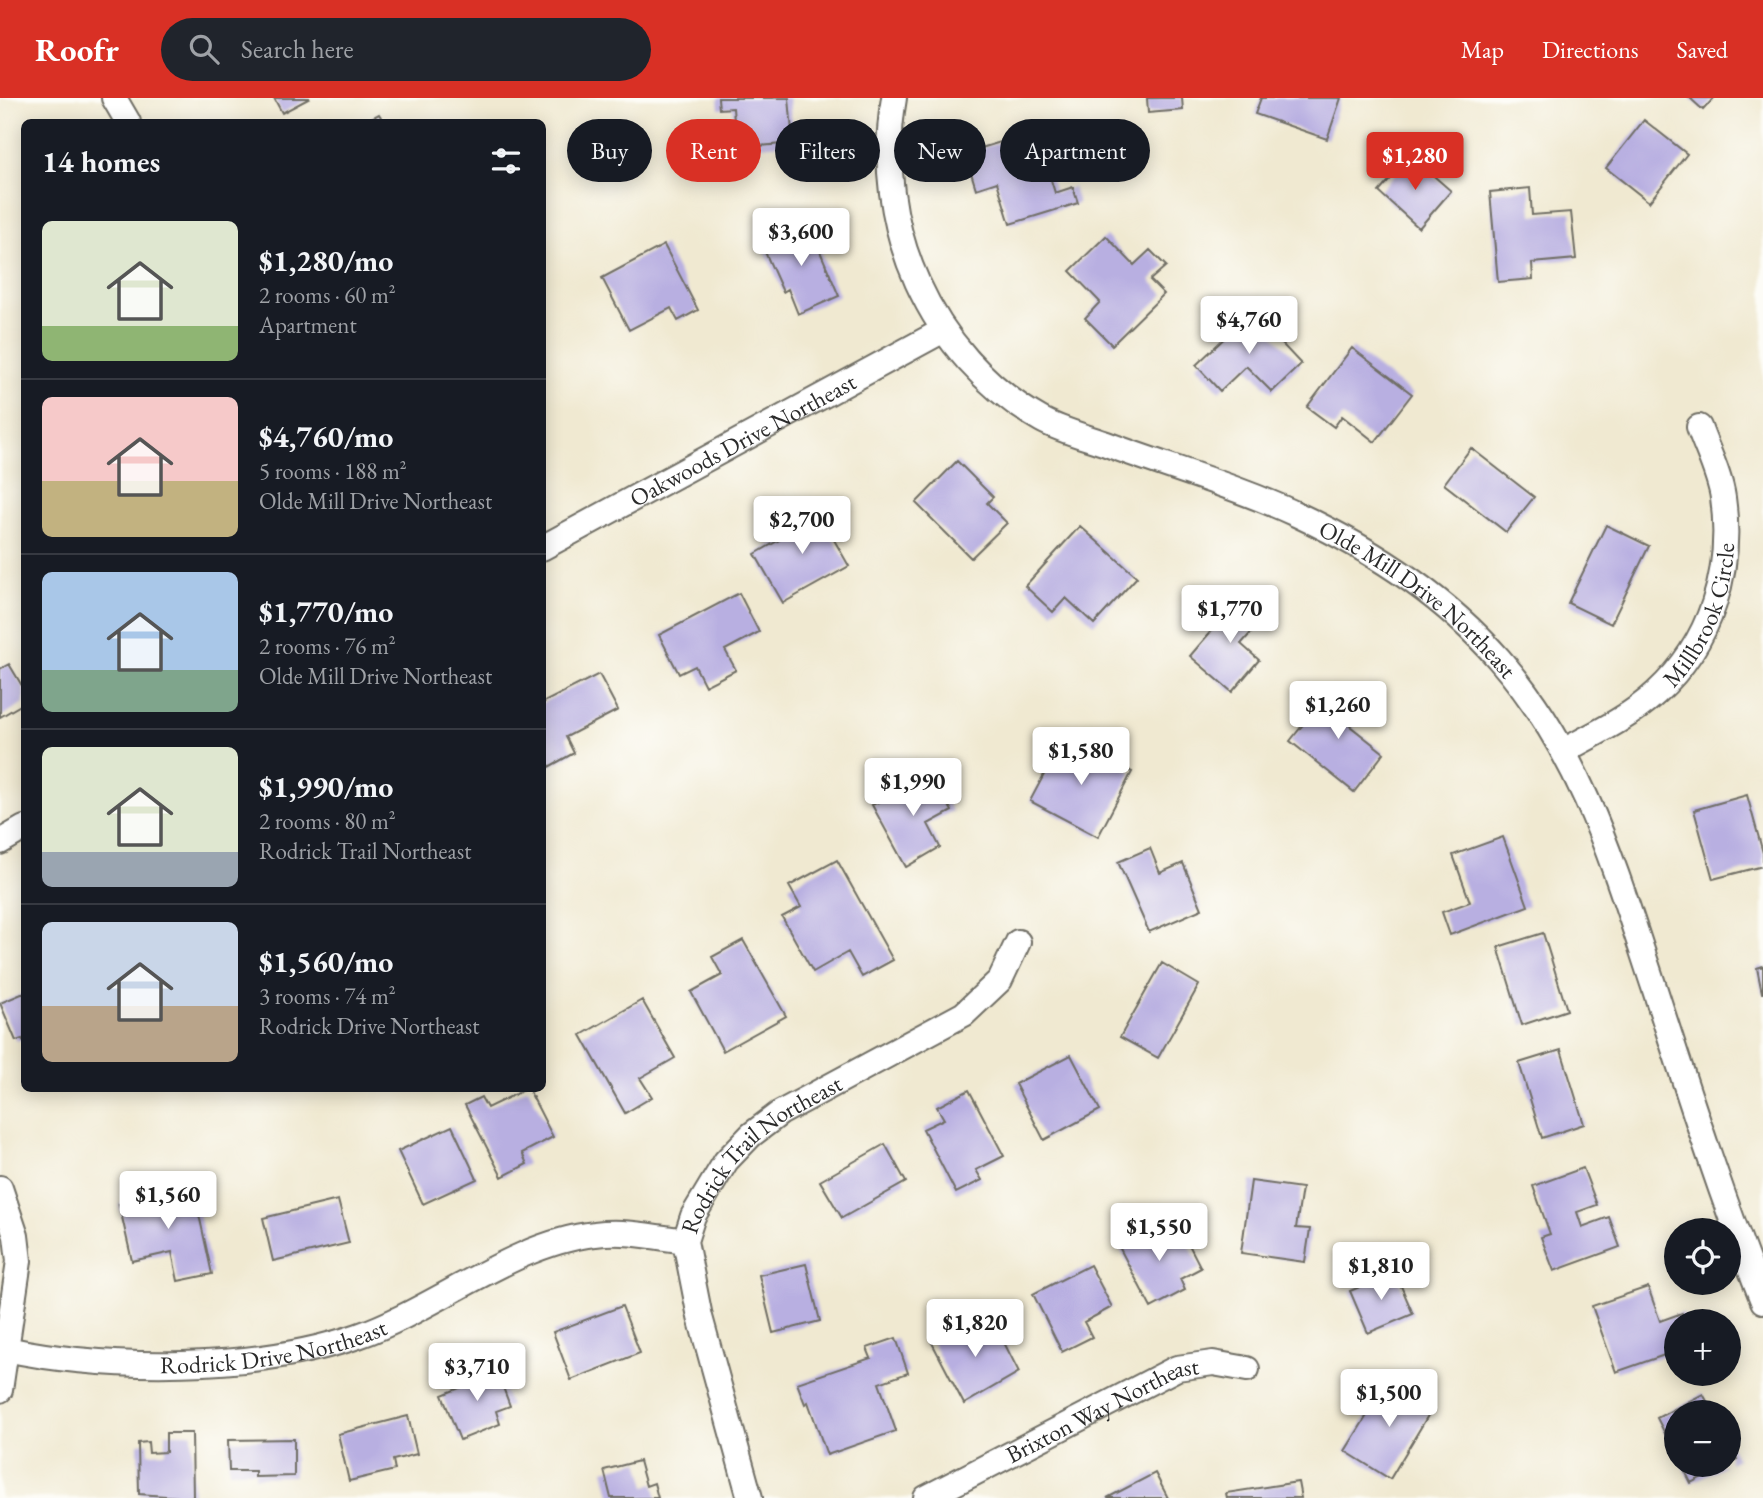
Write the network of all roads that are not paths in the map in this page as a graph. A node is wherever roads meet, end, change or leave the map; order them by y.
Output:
1 (114, 98) edge
2 (894, 98) edge
3 (126, 119) edge
4 (942, 331) junction
5 (1699, 427) dead end
6 (546, 546) edge
7 (1565, 750) junction
8 (21, 830) edge
9 (0, 842) edge
10 (1018, 942) dead end
11 (0, 1188) edge
12 (685, 1241) junction
13 (1763, 1301) edge
14 (6, 1349) junction
15 (1247, 1369) dead end
16 (0, 1390) edge
17 (750, 1498) edge
18 (926, 1498) edge

1 - 3 street
2 - 4 street, Olde Mill Drive Northeast
4 - 6 street, Oakwoods Drive Northeast
4 - 7 street, Olde Mill Drive Northeast
5 - 7 street, Millbrook Circle
7 - 13 street, Olde Mill Drive Northeast
8 - 9 street
10 - 12 street, Rodrick Trail Northeast
11 - 14 street
12 - 14 street, Rodrick Drive Northeast
12 - 17 street, Rodrick Trail Northeast
14 - 16 street
15 - 18 street, Brixton Way Northeast

